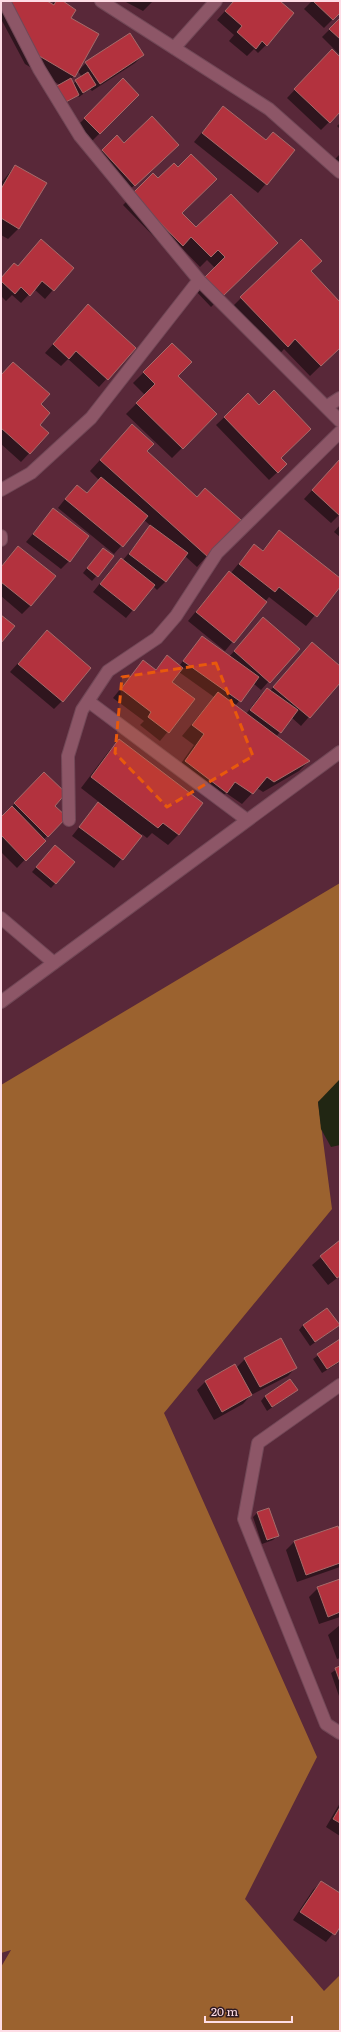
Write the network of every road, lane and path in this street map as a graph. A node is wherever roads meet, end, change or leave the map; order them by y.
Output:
1 (4, 1) edge
2 (101, 1) edge
3 (216, 1) edge
4 (174, 48) junction
5 (340, 172) edge
6 (199, 280) junction
7 (340, 398) edge
8 (326, 407) junction
9 (340, 421) edge
10 (340, 432) edge
11 (1, 490) edge
12 (1, 536) edge
13 (1, 540) edge
14 (88, 701) junction
15 (340, 752) edge
16 (69, 820) dead end
17 (247, 820) junction
18 (1, 918) edge
19 (54, 963) junction
20 (1, 1002) edge
21 (340, 1385) edge
22 (340, 1733) edge

1 - 6 street
2 - 4 street
3 - 4 street
4 - 5 street
6 - 8 street
6 - 11 street
7 - 8 street
8 - 9 street
10 - 14 street
12 - 13 street
14 - 16 street
14 - 17 street
15 - 17 street
17 - 19 street
18 - 19 street
19 - 20 street
21 - 22 street

